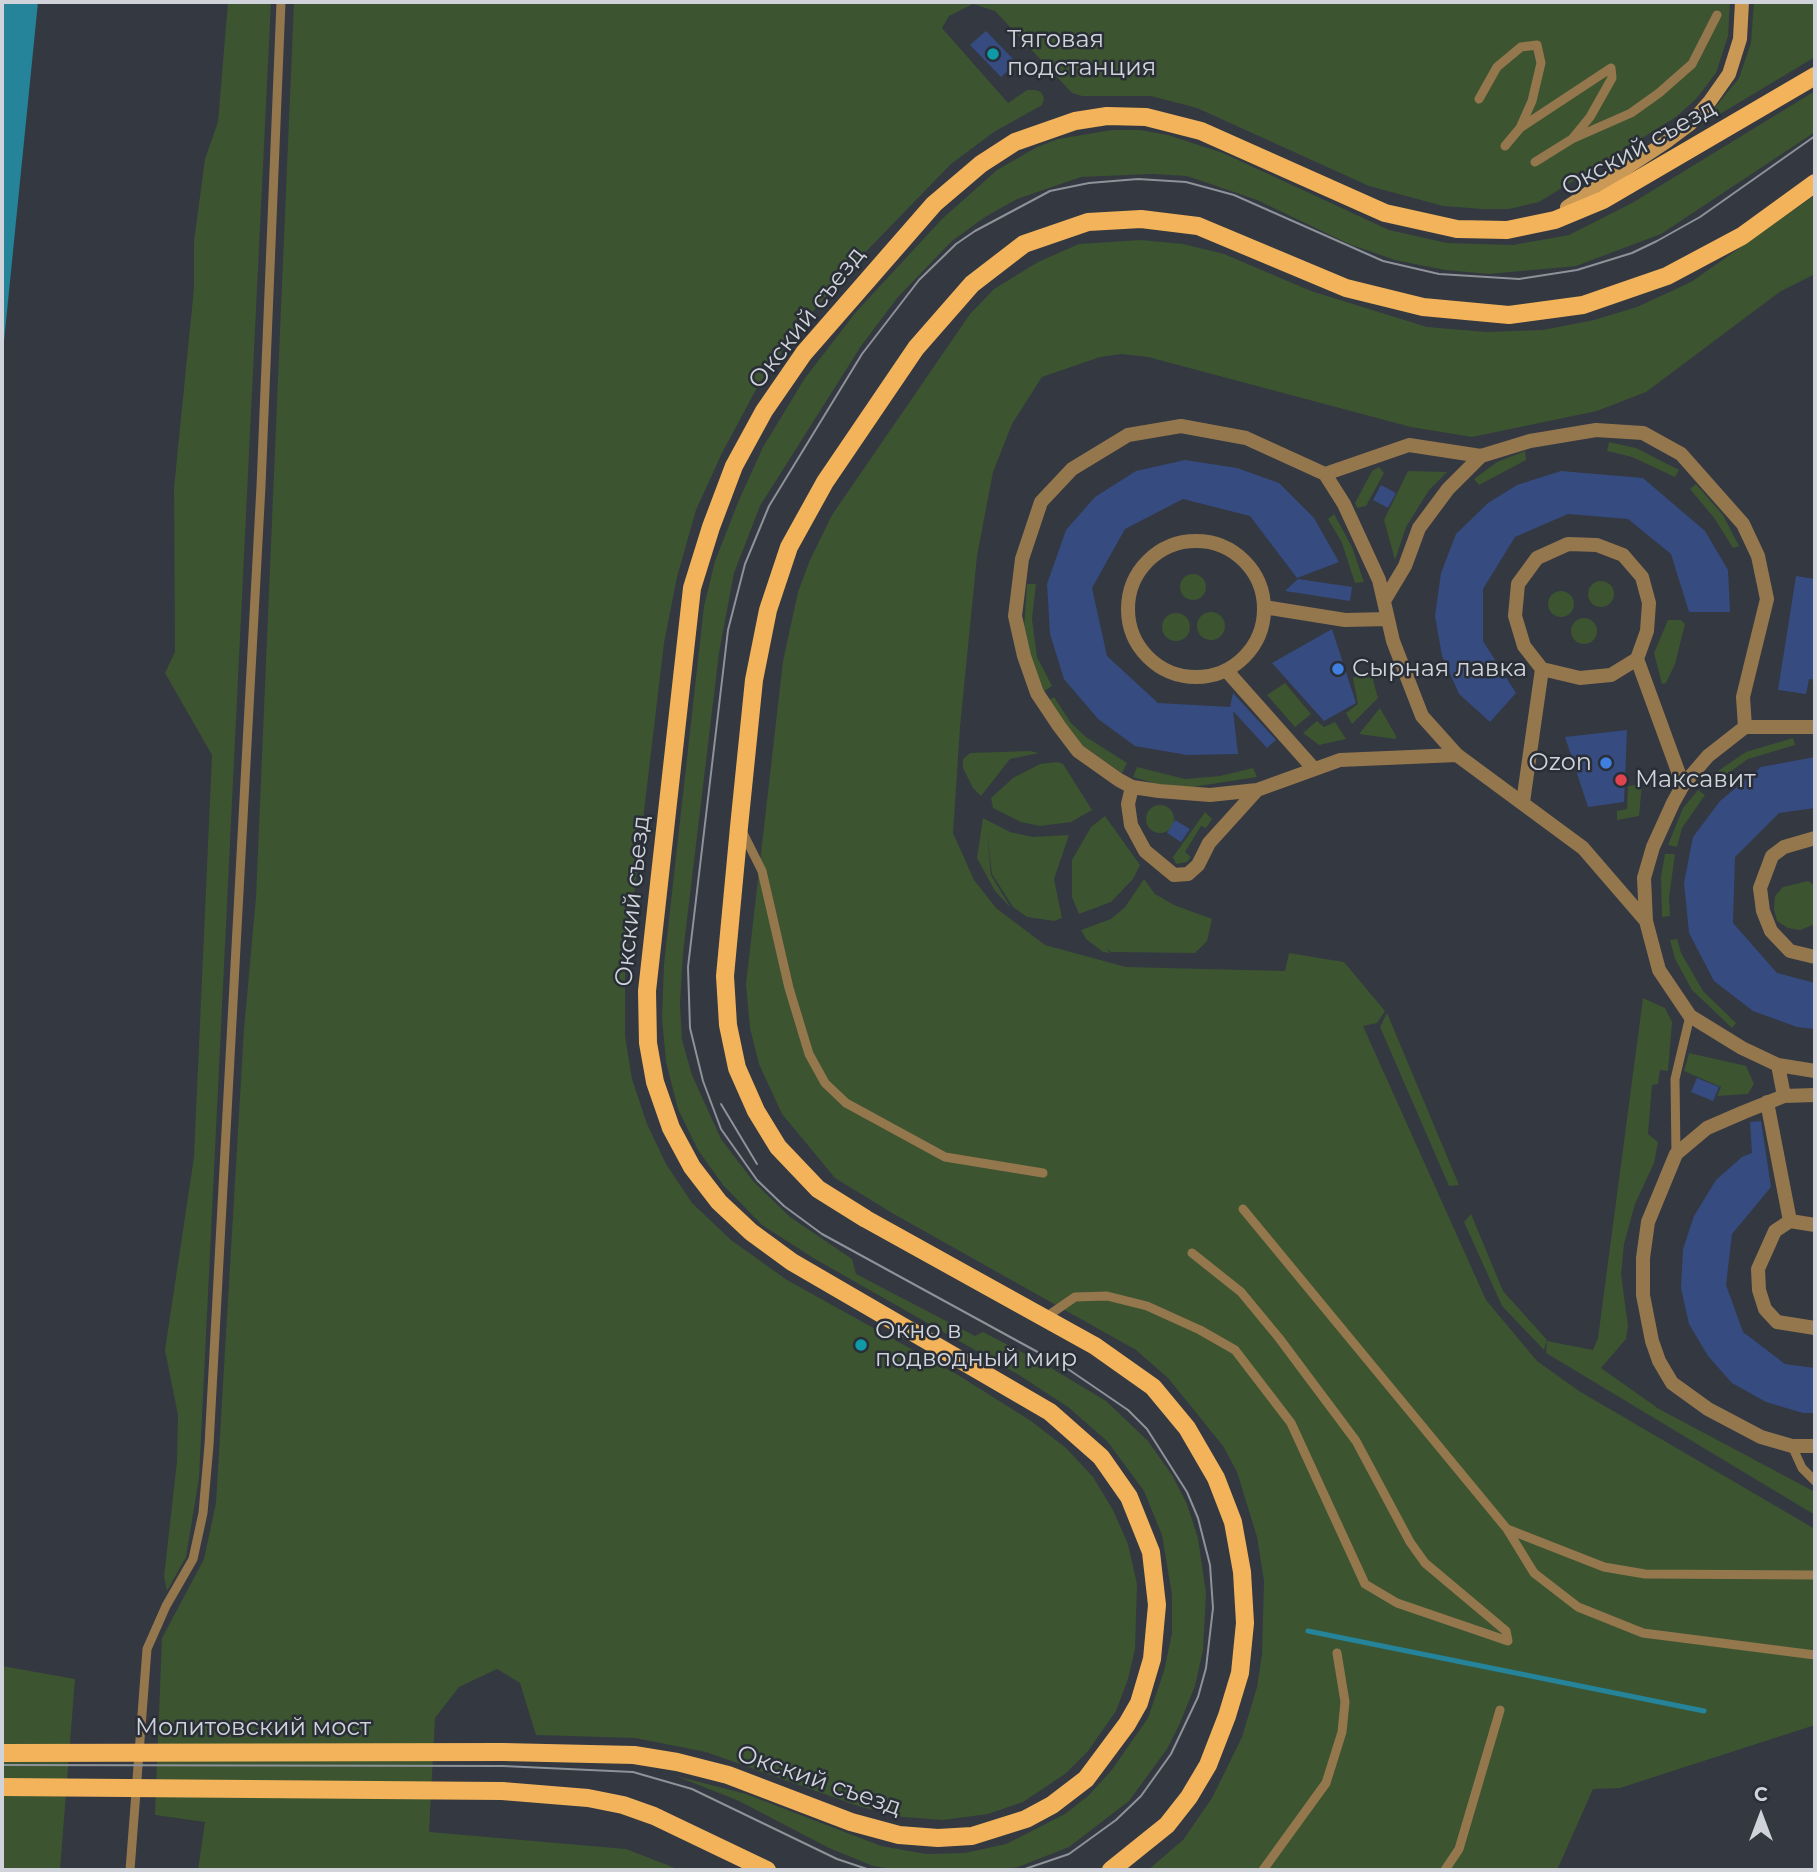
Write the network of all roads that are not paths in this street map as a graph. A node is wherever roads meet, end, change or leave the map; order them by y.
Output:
1 (281, 2) edge
2 (1742, 2) edge
3 (1717, 15) dead end
4 (1815, 76) edge
5 (1479, 99) dead end
6 (1520, 128) junction
7 (1572, 139) junction
8 (1505, 146) dead end
9 (1535, 162) dead end
10 (1815, 183) edge
11 (1527, 226) junction
12 (1480, 456) junction
13 (1325, 474) junction
14 (1384, 601) junction
15 (1264, 607) junction
16 (1388, 619) junction
17 (1637, 659) junction
18 (1542, 669) junction
19 (1226, 670) junction
20 (1745, 727) junction
21 (1815, 727) edge
22 (1457, 755) junction
23 (1314, 769) junction
24 (1683, 785) junction
25 (1132, 786) junction
26 (1257, 790) junction
27 (1523, 802) junction
28 (740, 827) junction
29 (1815, 838) edge
30 (1646, 921) junction
31 (1815, 957) edge
32 (1690, 1016) junction
33 (1778, 1065) junction
34 (1815, 1071) edge
35 (1815, 1095) edge
36 (1784, 1096) junction
37 (1767, 1102) junction
38 (1676, 1154) junction
39 (1043, 1173) dead end
40 (1243, 1209) dead end
41 (1790, 1221) junction
42 (1815, 1225) edge
43 (1192, 1253) dead end
44 (1046, 1317) junction
45 (1815, 1328) edge
46 (1792, 1446) junction
47 (1815, 1446) edge
48 (1815, 1481) edge
49 (1507, 1529) junction
50 (1815, 1575) edge
51 (1337, 1653) dead end
52 (1815, 1654) edge
53 (1500, 1710) dead end
54 (503, 1752) joint
55 (2, 1753) edge
56 (2, 1787) edge
57 (130, 1870) edge
58 (767, 1870) edge
59 (1111, 1870) edge
60 (1263, 1870) edge
61 (1445, 1870) edge

1 - 57 lane
2 - 11 main road
3 - 7 lane
4 - 11 main road, Окский съезд
5 - 6 lane
6 - 7 lane
6 - 8 lane
7 - 9 lane
10 - 28 main road
11 - 54 main road, Окский съезд
12 - 13 street
12 - 14 street
12 - 20 street
13 - 14 street
13 - 25 street
14 - 16 street
15 - 16 street
15 - 19 street
15 - 19 street
16 - 22 street
17 - 18 street
17 - 18 street
17 - 24 street
18 - 27 street
19 - 23 street
20 - 21 street
20 - 24 street
22 - 23 street
22 - 27 street
23 - 26 street
24 - 30 street
25 - 26 street
25 - 26 street
27 - 30 street
28 - 39 lane
28 - 44 main road
29 - 31 street
30 - 32 street
32 - 33 street
32 - 38 lane
33 - 34 street
33 - 36 street
35 - 36 street
36 - 37 street
37 - 38 street
37 - 41 street
38 - 46 street
40 - 49 lane
41 - 42 street
41 - 45 street
43 - 44 lane
44 - 59 main road
46 - 47 street
46 - 48 lane
49 - 50 lane
49 - 52 lane
51 - 60 lane
53 - 61 lane
54 - 55 main road, Молитовский мост, bridge
56 - 58 main road, bridge

